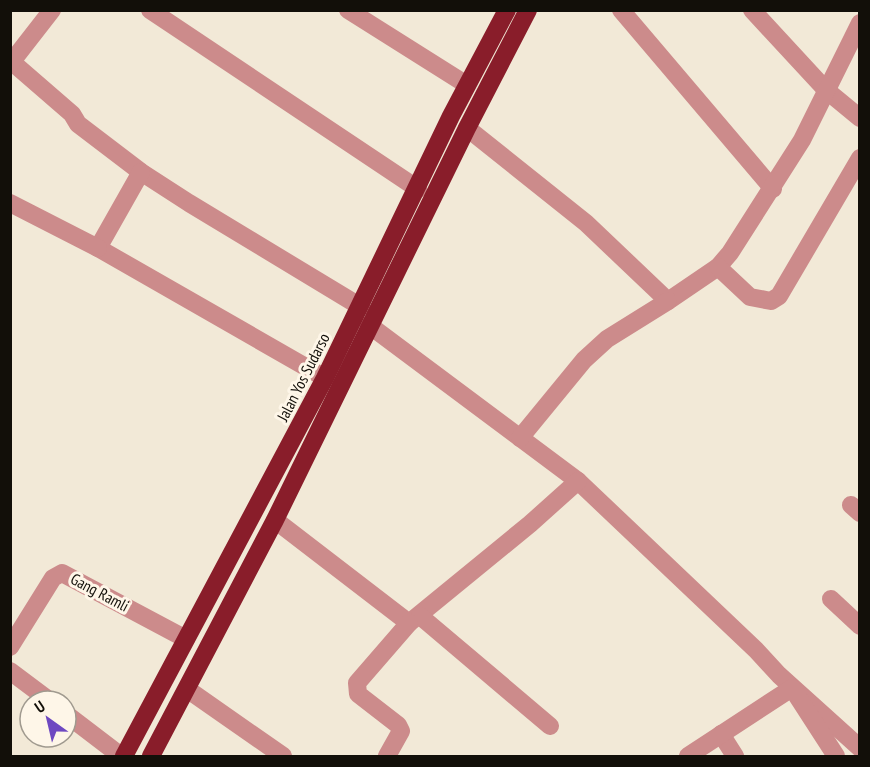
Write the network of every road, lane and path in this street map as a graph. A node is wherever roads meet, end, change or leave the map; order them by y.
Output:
1 (52, 10) edge
2 (150, 10) edge
3 (348, 10) edge
4 (507, 10) edge
5 (528, 10) edge
6 (621, 10) edge
7 (753, 10) edge
8 (860, 23) edge
9 (17, 39) edge
10 (11, 63) edge
11 (467, 85) junction
12 (826, 90) junction
13 (860, 118) edge
14 (467, 128) junction
15 (860, 158) edge
16 (141, 172) junction
17 (418, 189) junction
18 (773, 189) junction
19 (10, 203) edge
20 (98, 248) junction
21 (718, 267) junction
22 (668, 301) junction
23 (361, 307) junction
24 (369, 325) junction
25 (325, 378) junction
26 (520, 438) junction
27 (578, 481) junction
28 (276, 520) junction
29 (831, 600) dead end
30 (414, 619) junction
31 (860, 626) edge
32 (186, 639) junction
33 (10, 647) edge
34 (10, 671) edge
35 (792, 688) junction
36 (34, 689) edge
37 (187, 689) junction
38 (78, 723) edge
39 (550, 726) dead end
40 (721, 734) junction
41 (859, 747) edge
42 (123, 756) edge
43 (151, 756) edge
44 (283, 756) edge
45 (387, 756) edge
46 (688, 756) edge
47 (735, 756) edge
48 (836, 756) edge

1 - 9 street
2 - 17 street
3 - 11 street
4 - 11 highway, Jalan Yos Sudarso
5 - 14 highway
6 - 18 street
7 - 12 street
8 - 12 street
9 - 10 street
10 - 16 street
11 - 17 highway, Jalan Yos Sudarso
12 - 13 street
12 - 18 street
14 - 22 street
14 - 24 highway
15 - 21 street
16 - 20 street
16 - 23 street
17 - 23 highway, Jalan Yos Sudarso
18 - 21 street
19 - 20 street
20 - 25 street
21 - 22 street
22 - 26 street
23 - 25 highway, Jalan Yos Sudarso
24 - 26 street
24 - 28 highway
25 - 32 highway, Jalan Yos Sudarso
26 - 27 street
27 - 30 street
27 - 35 street
28 - 30 street
28 - 37 highway
29 - 31 street
30 - 39 street
30 - 45 street
32 - 33 street, Gang Ramli
32 - 42 highway, Jalan Yos Sudarso
34 - 36 street
35 - 40 street
35 - 41 street
35 - 48 street
37 - 43 highway
37 - 44 street
38 - 42 street
40 - 46 street
40 - 47 street

